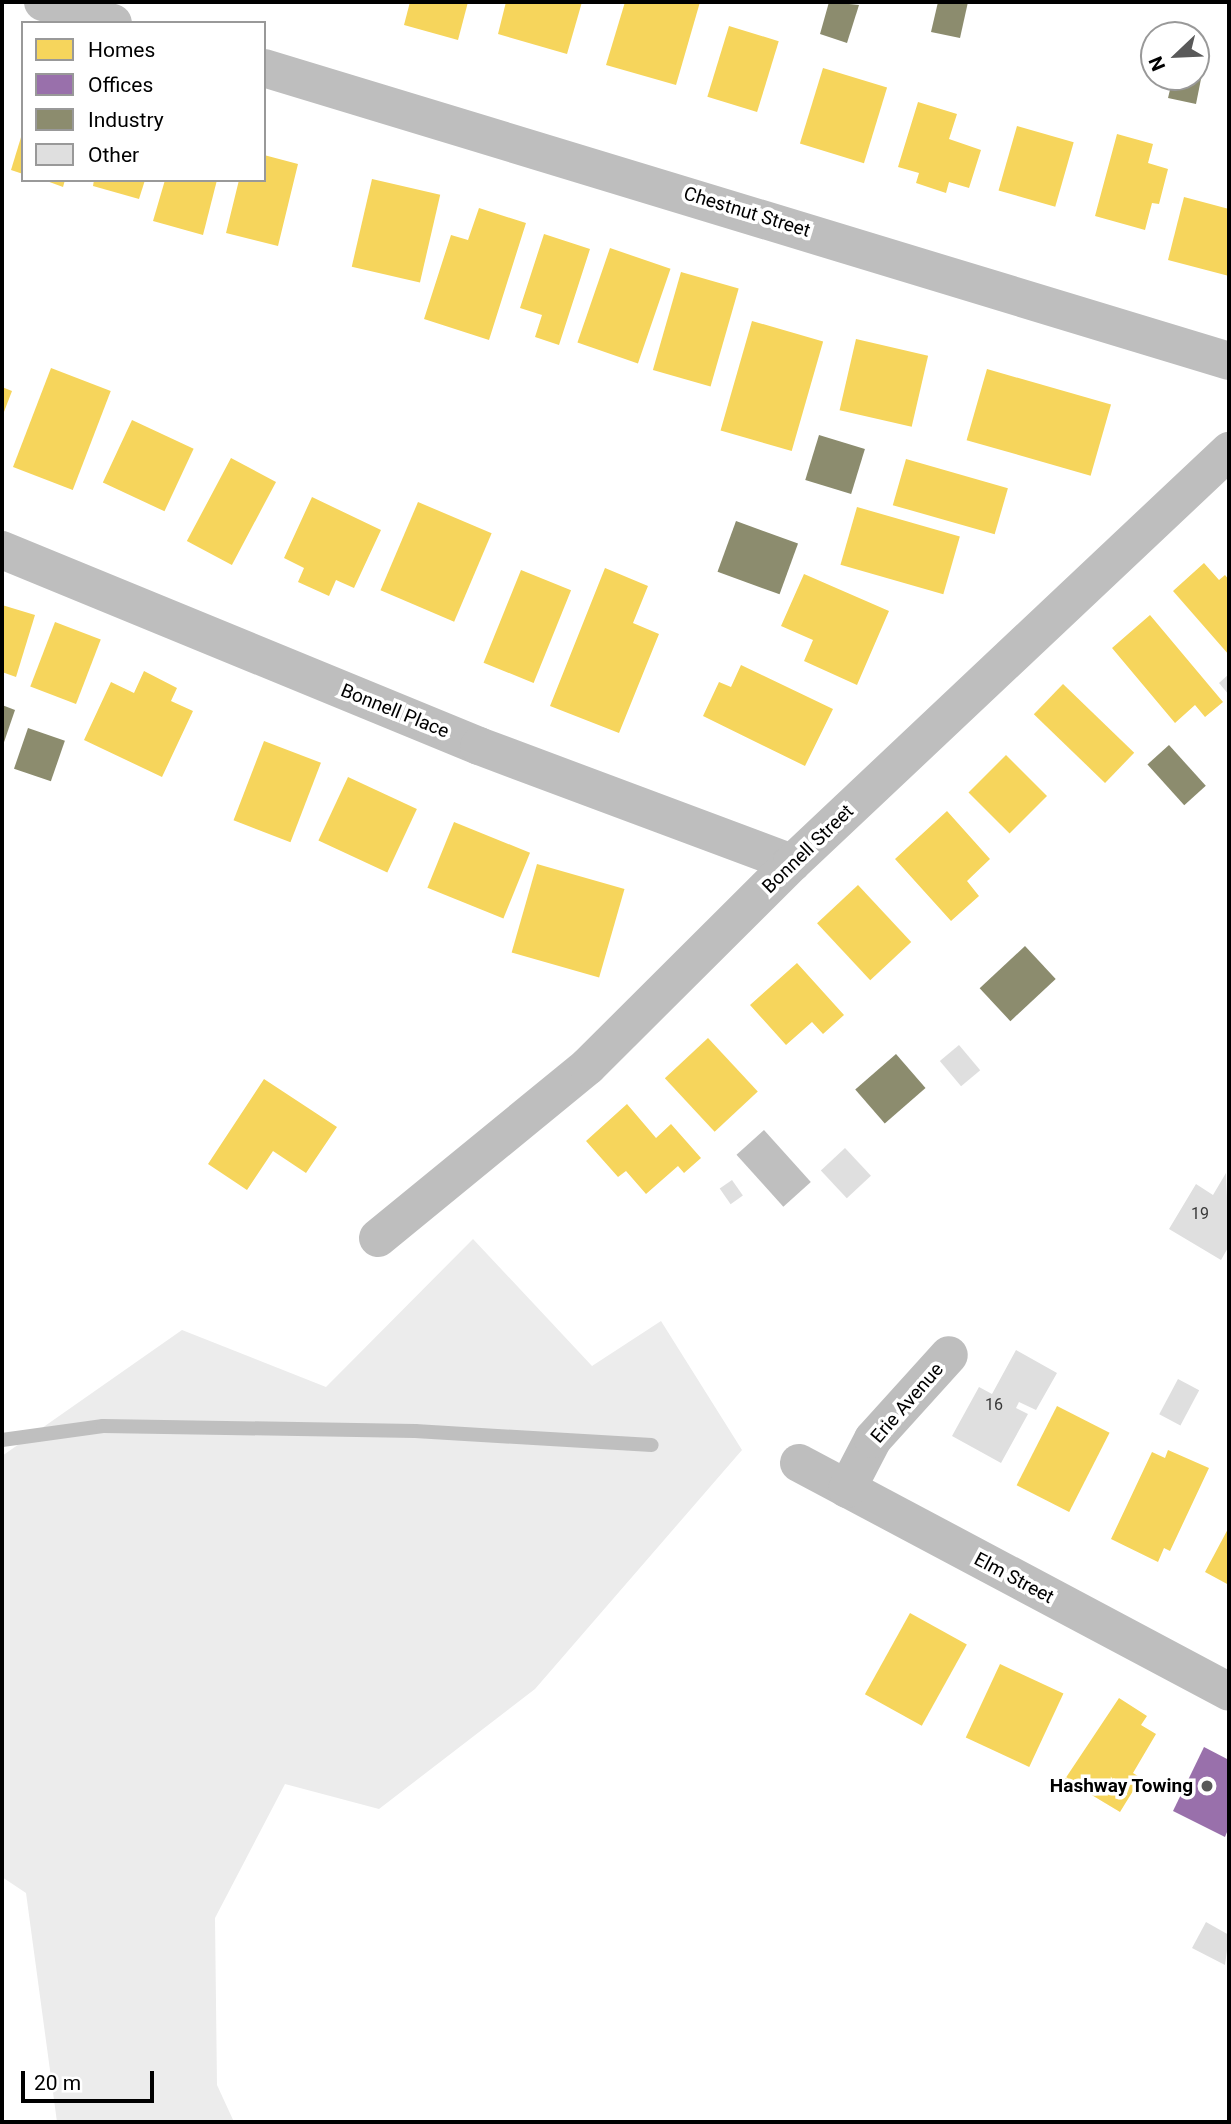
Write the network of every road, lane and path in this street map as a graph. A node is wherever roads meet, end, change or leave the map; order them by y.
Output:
1 (43, 2) edge
2 (106, 21) edge
3 (266, 69) edge
4 (1229, 360) edge
5 (1229, 451) edge
6 (2, 551) edge
7 (792, 863) junction
8 (378, 1238) dead end
9 (949, 1355) dead end
10 (799, 1463) dead end
11 (847, 1489) junction
12 (1229, 1692) edge

1 - 2 street
3 - 4 street, Chestnut Street
5 - 7 street, Bonnell Street
6 - 7 street, Bonnell Place
7 - 8 street, Bonnell Street
9 - 11 street, Erie Avenue
10 - 11 street, Elm Street
11 - 12 street, Elm Street

